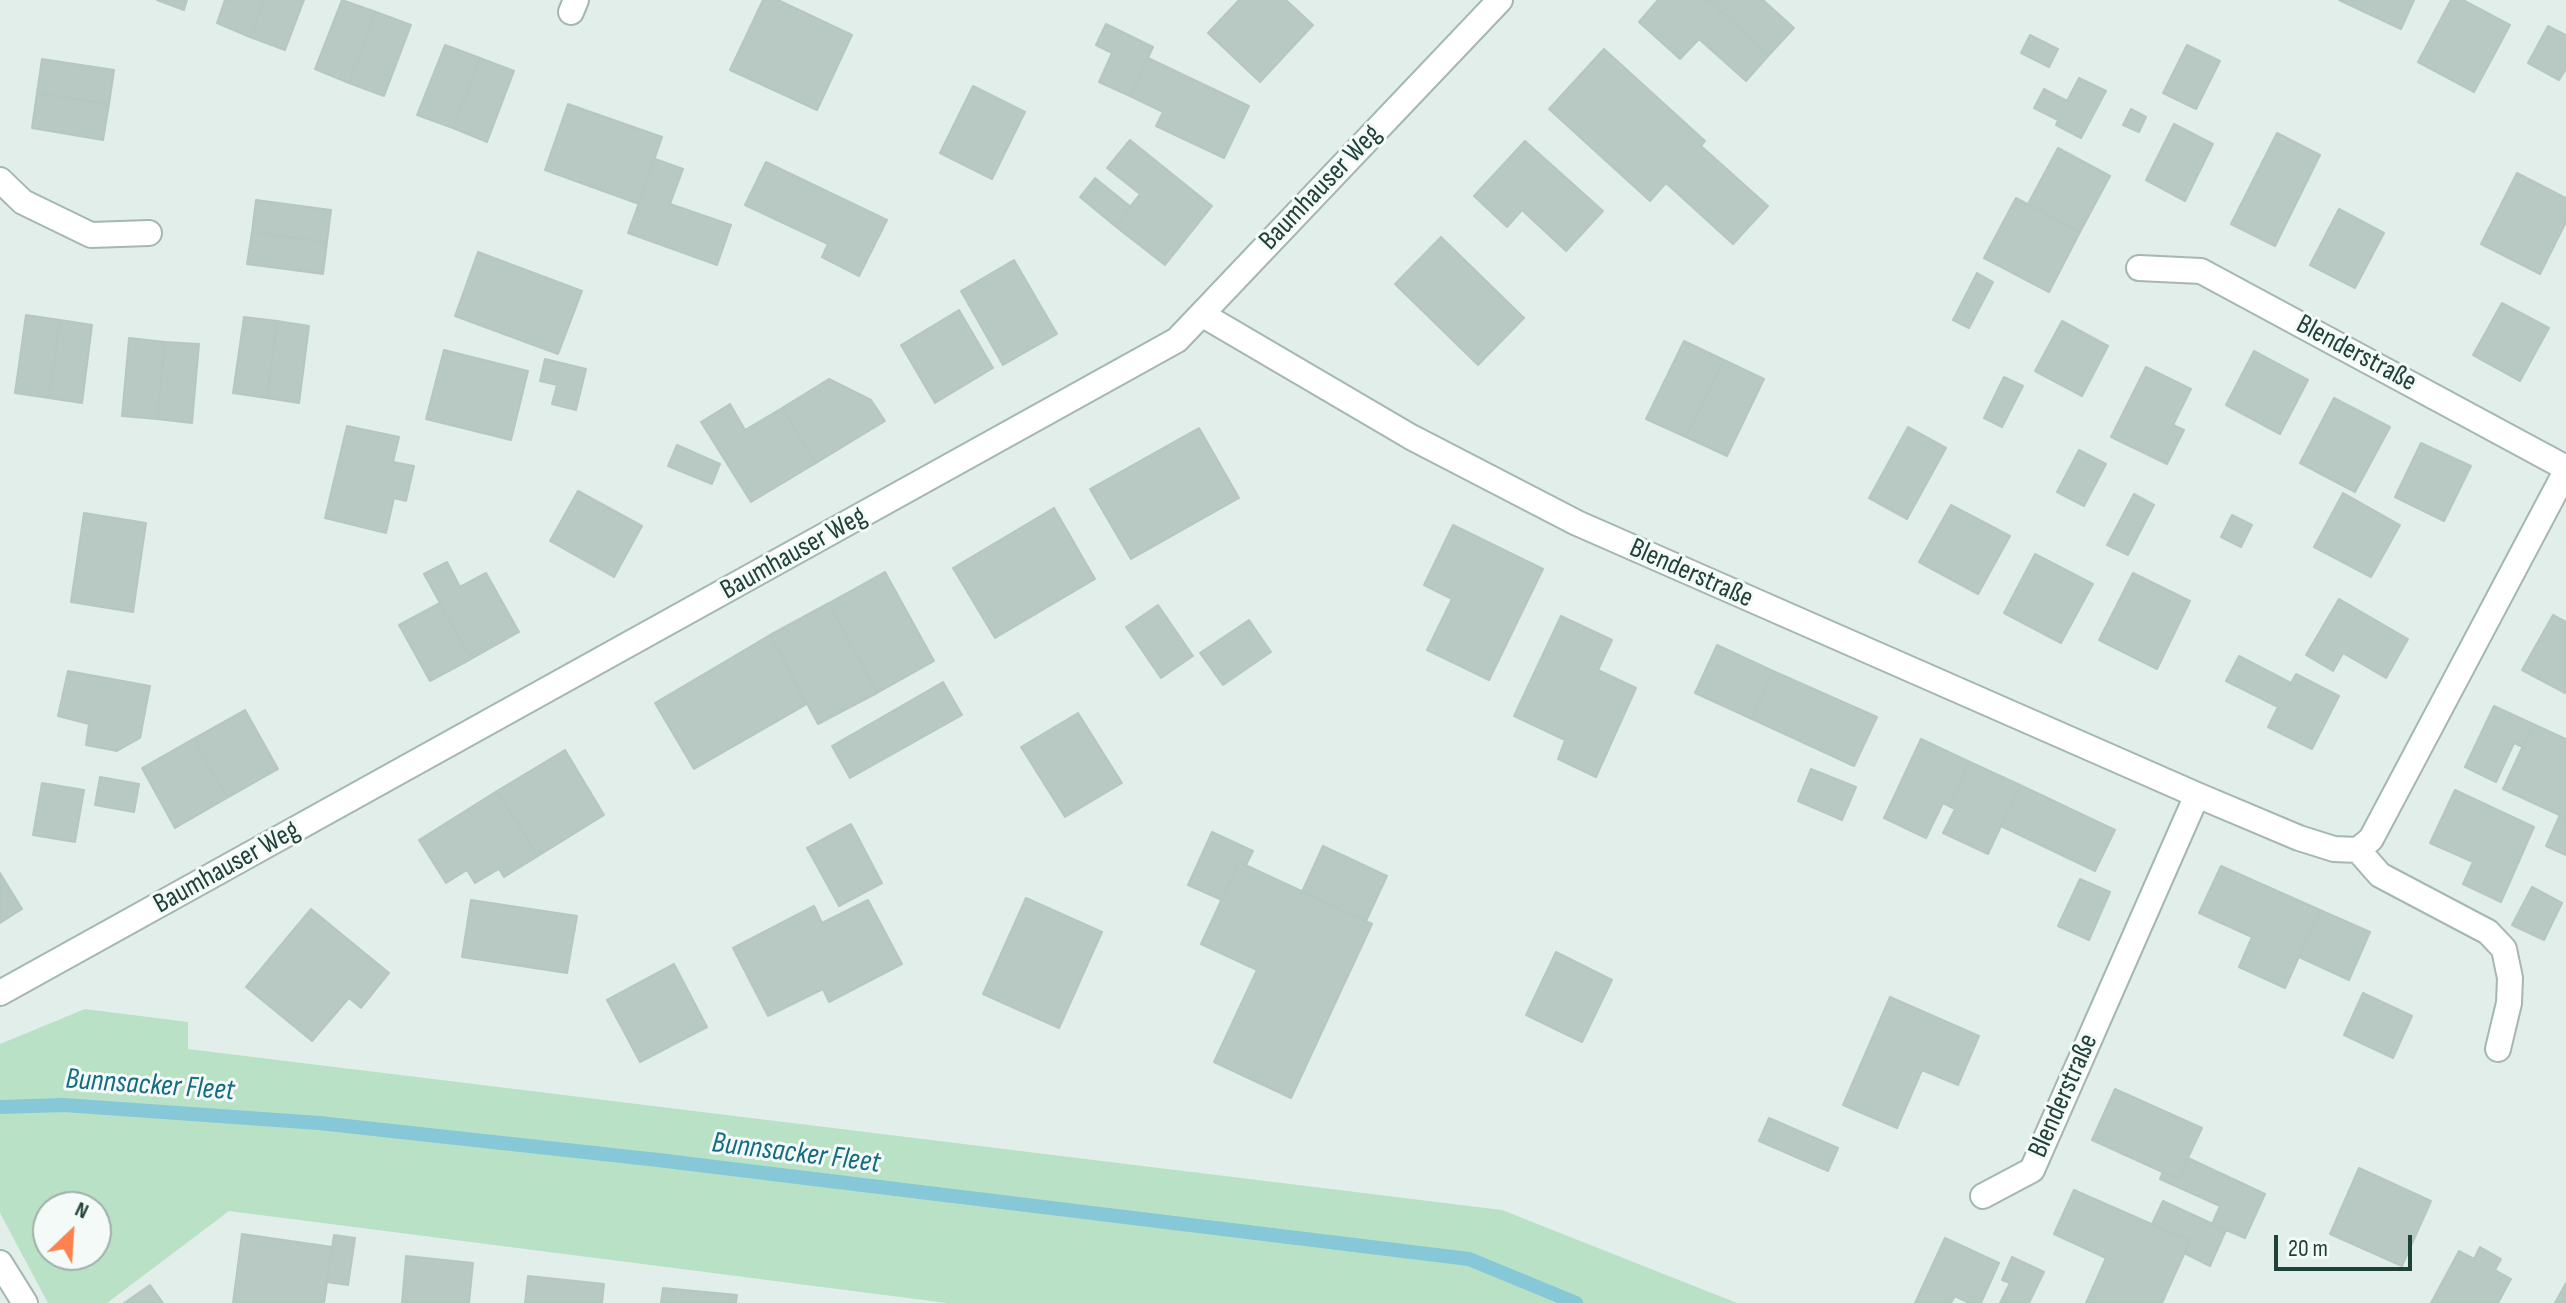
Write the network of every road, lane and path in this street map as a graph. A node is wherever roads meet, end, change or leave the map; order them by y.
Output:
1 (1500, 0) edge
2 (0, 180) edge
3 (149, 233) dead end
4 (2139, 268) dead end
5 (1203, 315) junction
6 (2566, 469) edge
7 (2197, 795) junction
8 (2358, 850) junction
9 (0, 993) edge
10 (2498, 1049) dead end
11 (1983, 1196) dead end
12 (0, 1263) edge
13 (25, 1303) edge

1 - 5 street, Baumhauser Weg
2 - 3 street
4 - 6 street, Blenderstraße
5 - 7 street, Blenderstraße
5 - 9 street, Baumhauser Weg
6 - 8 street, Blenderstraße
7 - 8 street, Blenderstraße
7 - 11 street, Blenderstraße
8 - 10 street
12 - 13 street

